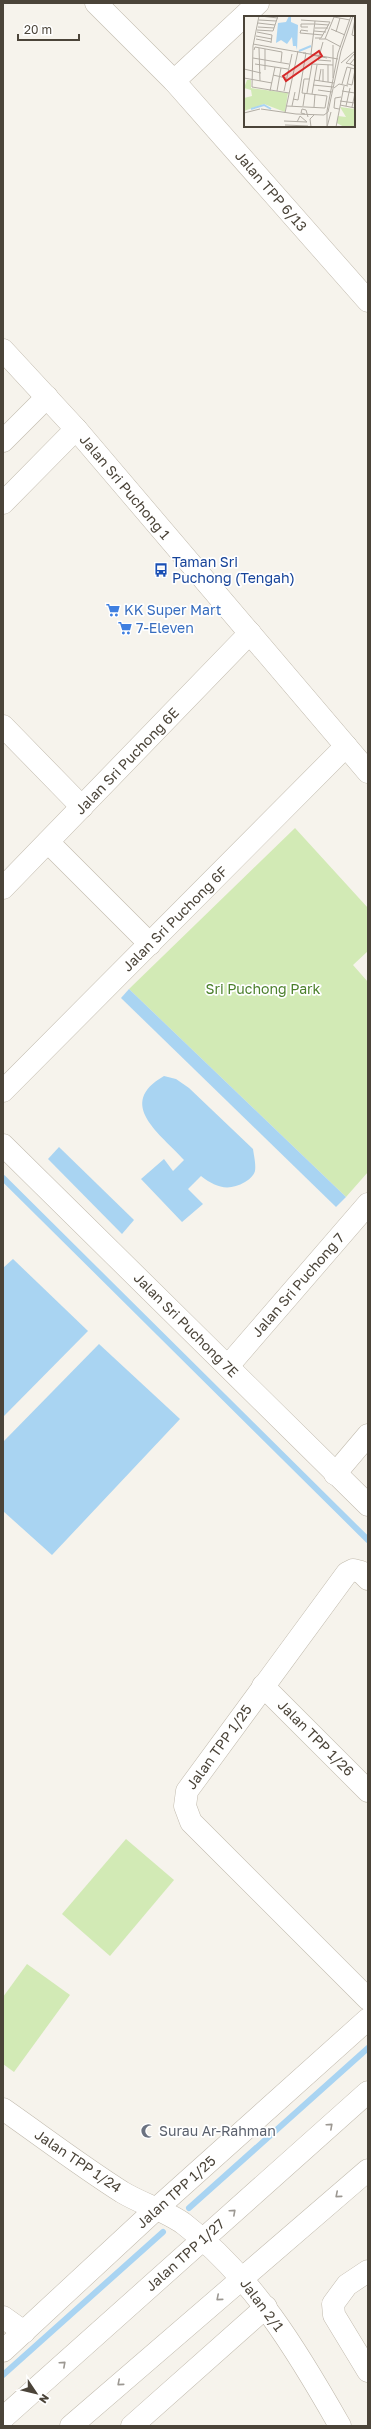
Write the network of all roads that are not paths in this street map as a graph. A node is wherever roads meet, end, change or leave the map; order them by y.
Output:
1 (96, 3) edge
2 (258, 3) edge
3 (174, 81) junction
4 (368, 301) edge
5 (3, 350) edge
6 (46, 397) junction
7 (76, 429) junction
8 (3, 441) edge
9 (3, 503) edge
10 (250, 634) junction
11 (3, 726) edge
12 (346, 746) junction
13 (368, 772) edge
14 (82, 807) junction
15 (48, 842) junction
16 (3, 888) edge
17 (150, 944) junction
18 (3, 1091) edge
19 (3, 1145) edge
20 (368, 1204) edge
21 (228, 1366) junction
22 (368, 1434) edge
23 (335, 1474) junction
24 (368, 1505) edge
25 (368, 1579) edge
26 (263, 1686) junction
27 (368, 1791) edge
28 (368, 1999) edge
29 (368, 2019) edge
30 (368, 2092) edge
31 (3, 2109) edge
32 (368, 2170) edge
33 (155, 2210) junction
34 (202, 2240) junction
35 (368, 2271) edge
36 (243, 2278) junction
37 (266, 2307) junction
38 (3, 2317) edge
39 (24, 2332) junction
40 (3, 2351) edge
41 (368, 2371) edge
42 (3, 2418) edge
43 (71, 2426) edge
44 (132, 2426) edge
45 (340, 2426) edge

1 - 3 street, Jalan TPP 6/13
2 - 3 street
3 - 4 street, Jalan TPP 6/13
5 - 6 street, Jalan Sri Puchong 1
6 - 7 street, Jalan Sri Puchong 1
6 - 8 street
7 - 9 street
7 - 10 street, Jalan Sri Puchong 1
10 - 12 street, Jalan Sri Puchong 1
10 - 14 street, Jalan Sri Puchong 6E
11 - 14 street
12 - 13 street, Jalan Sri Puchong 1
12 - 17 street, Jalan Sri Puchong 6F
14 - 15 street, Jalan Sri Puchong 6E
15 - 16 street, Jalan Sri Puchong 6E
15 - 17 street
17 - 18 street, Jalan Sri Puchong 6F
19 - 21 street, Jalan Sri Puchong 7E
20 - 21 street, Jalan Sri Puchong 7
21 - 23 street, Jalan Sri Puchong 7E
22 - 23 street
23 - 24 street, Jalan Sri Puchong 7E
25 - 26 street, Jalan TPP 1/25
26 - 27 street, Jalan TPP 1/26
26 - 28 street, Jalan TPP 1/25
29 - 33 street, Jalan TPP 1/25
34 -> 30 street, Jalan TPP 1/27
31 - 33 street, Jalan TPP 1/24
32 -> 36 street
33 - 34 street, Jalan 2/1
33 - 39 street, Jalan TPP 1/25
34 - 36 street, Jalan 2/1
42 -> 34 street, Jalan TPP 1/27
35 - 41 street
36 - 37 street, Jalan 2/1
36 -> 43 street
37 - 44 street
37 - 45 street, Jalan 2/1
38 - 39 street
39 - 40 street, Jalan TPP 1/25

